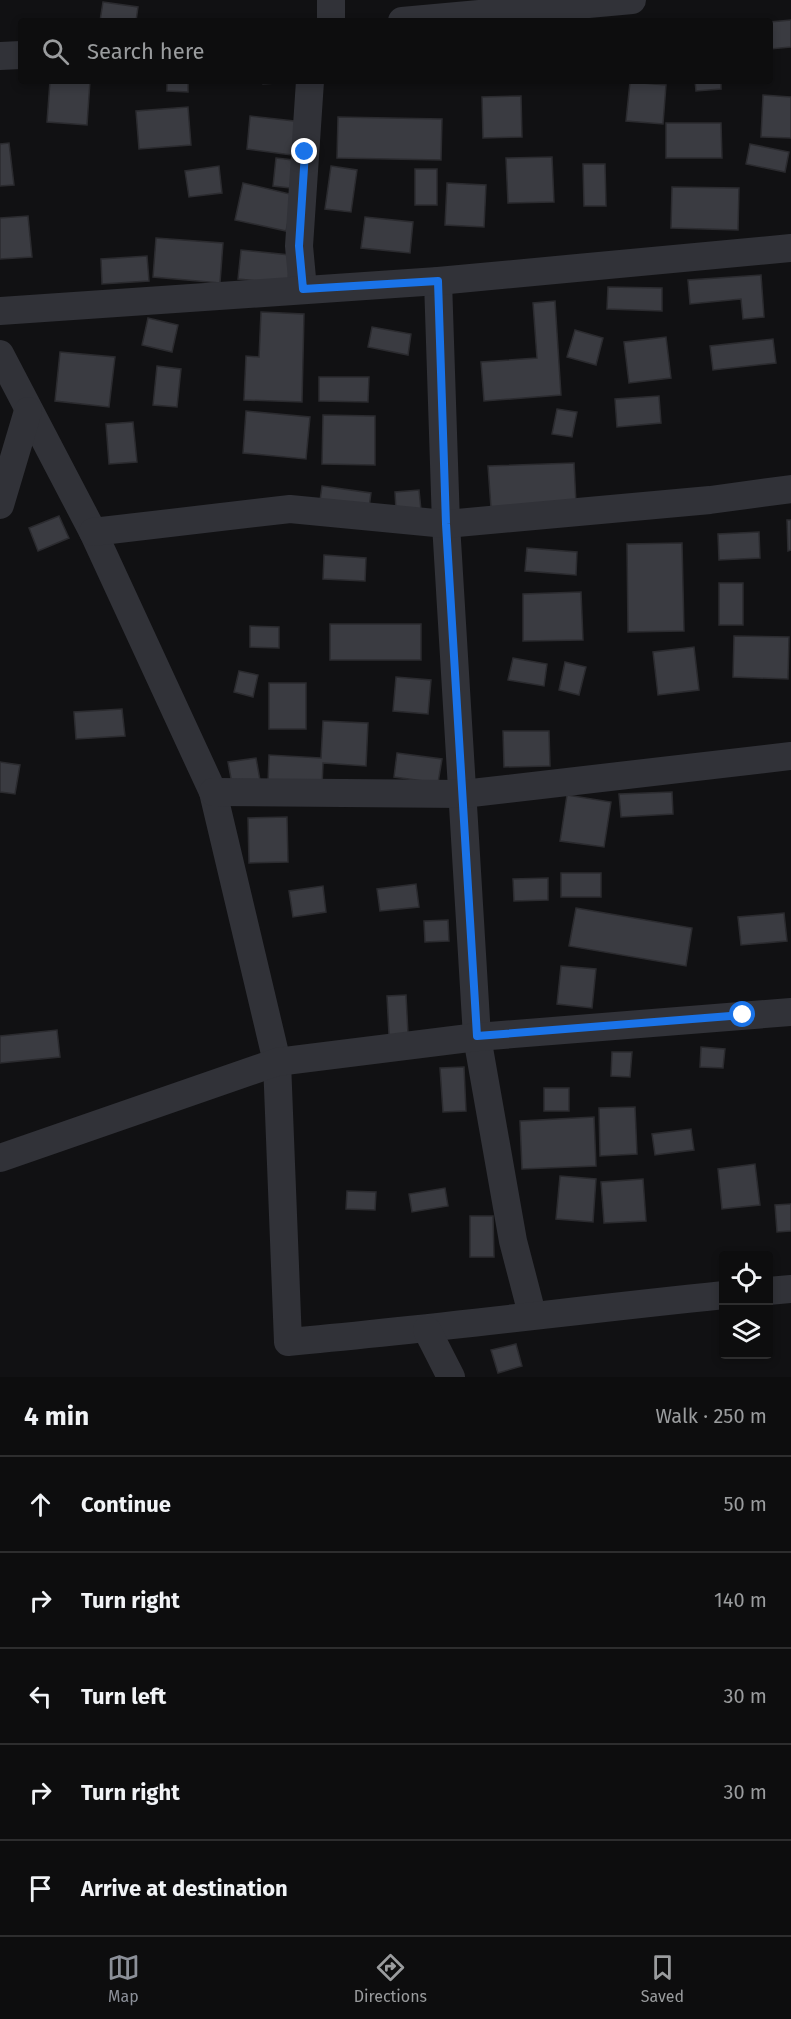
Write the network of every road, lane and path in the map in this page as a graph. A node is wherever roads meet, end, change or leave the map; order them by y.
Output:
1 (331, 0) edge
2 (632, 0) edge
3 (332, 18) edge
4 (435, 18) edge
5 (18, 55) edge
6 (0, 56) edge
7 (310, 84) edge
8 (791, 248) edge
9 (438, 281) junction
10 (303, 289) junction
11 (0, 311) edge
12 (0, 354) edge
13 (28, 411) junction
14 (791, 489) edge
15 (0, 505) edge
16 (446, 524) junction
17 (93, 532) junction
18 (791, 756) edge
19 (213, 792) junction
20 (463, 794) junction
21 (791, 1012) edge
22 (477, 1036) junction
23 (277, 1062) junction
24 (0, 1158) edge
25 (791, 1289) edge
26 (773, 1291) edge
27 (719, 1296) edge
28 (532, 1314) junction
29 (426, 1330) junction
30 (451, 1377) edge

1 - 3 street
2 - 4 street
5 - 6 street
7 - 10 street
8 - 9 street
9 - 10 street
9 - 16 street
10 - 11 street
12 - 13 street
13 - 15 street
13 - 17 street
14 - 16 street
16 - 17 street
16 - 20 street
17 - 19 street
18 - 20 street
19 - 20 street
19 - 23 street
20 - 22 street
21 - 22 street
22 - 23 street
22 - 28 street
23 - 24 street
23 - 29 street
25 - 26 street
27 - 28 street
28 - 29 street
29 - 30 street

